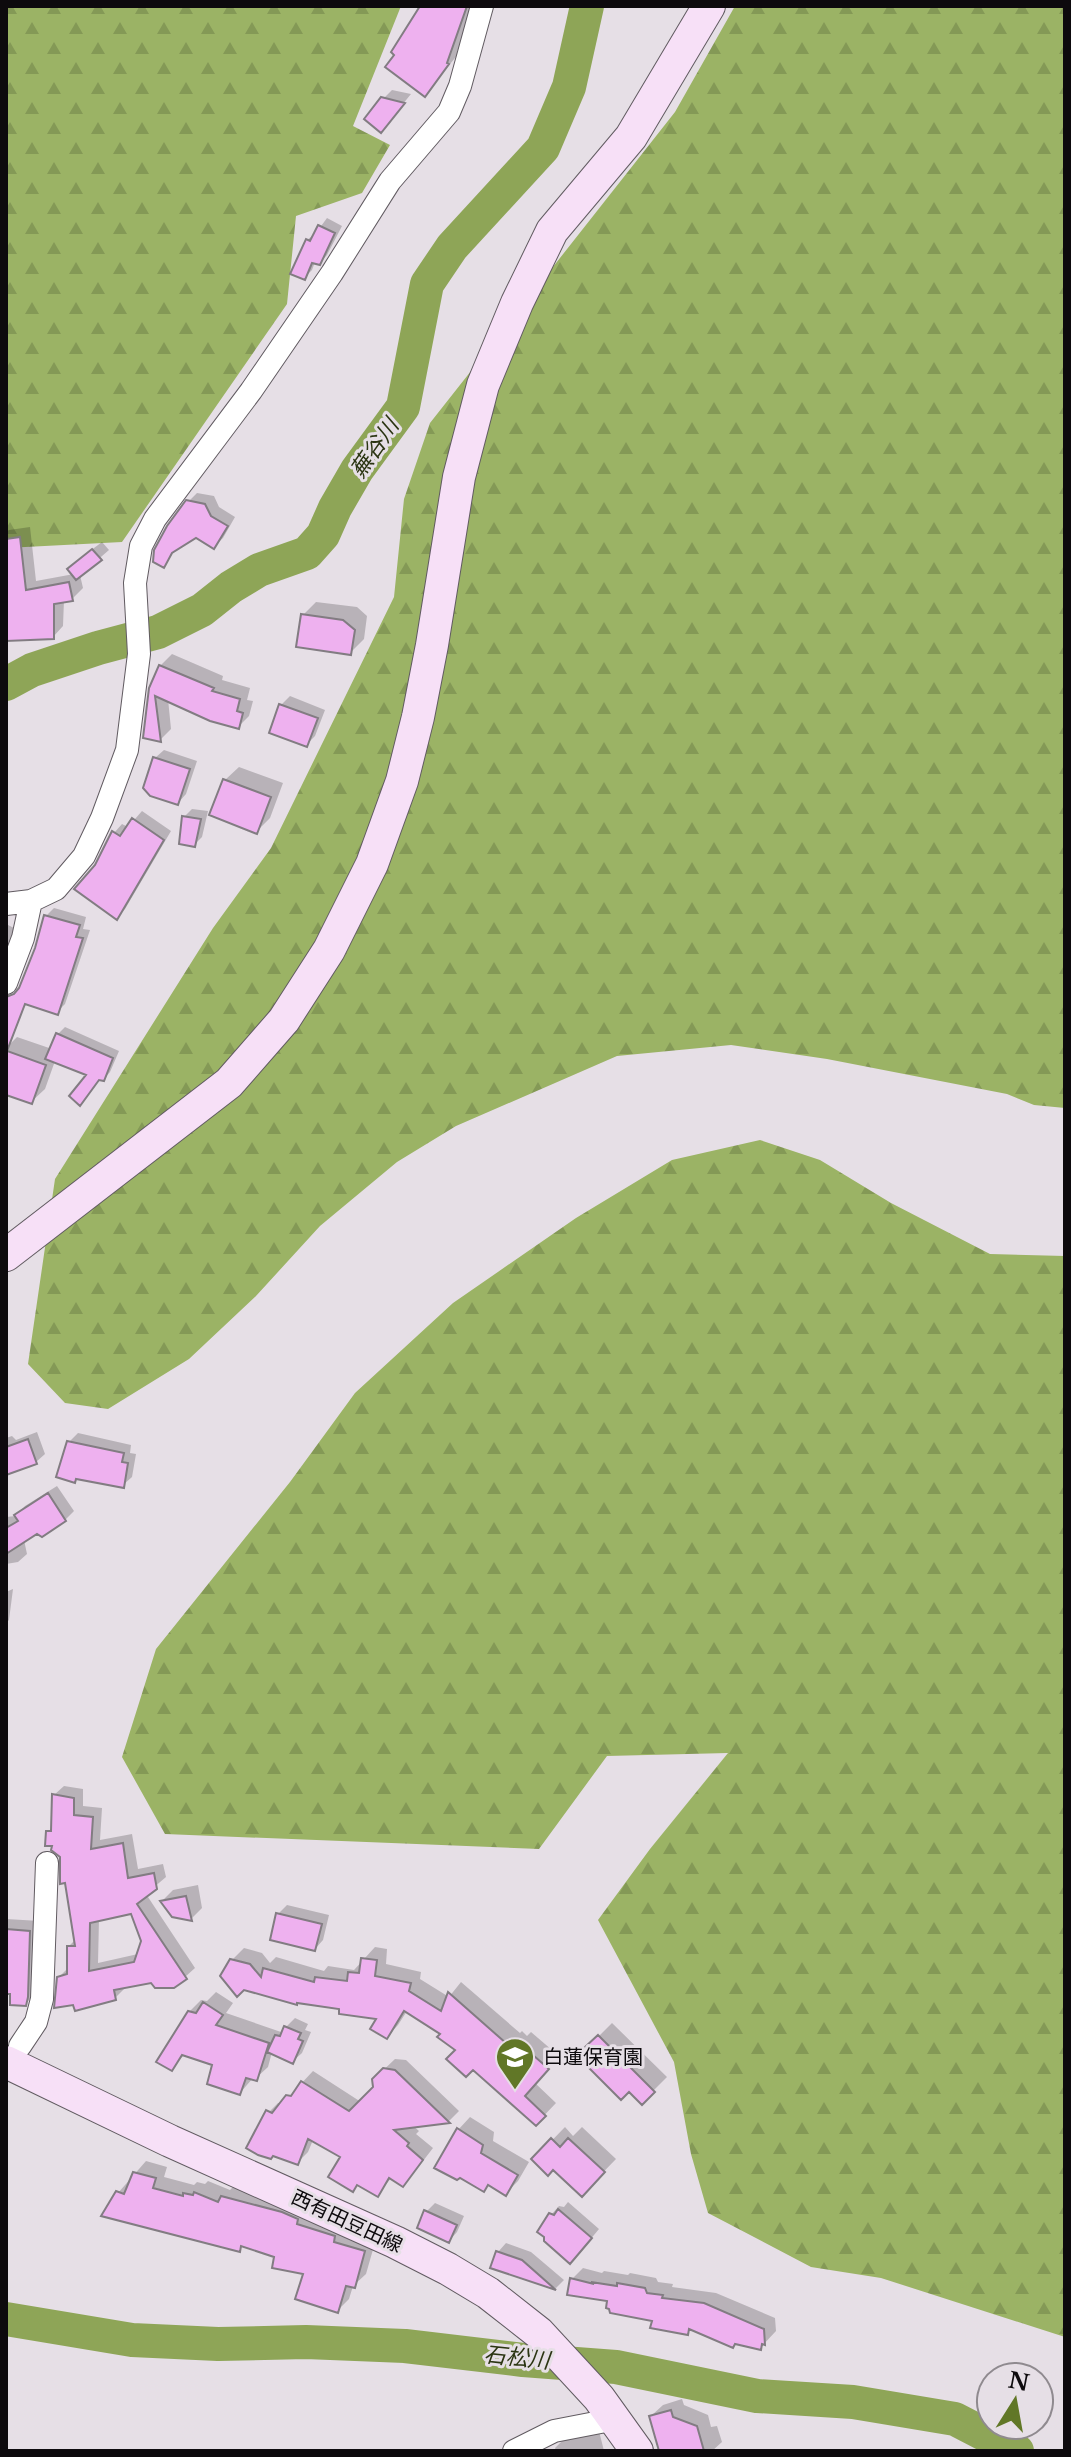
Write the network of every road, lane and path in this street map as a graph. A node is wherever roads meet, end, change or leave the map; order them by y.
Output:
1 (482, 6) edge
2 (709, 6) edge
3 (31, 901) junction
4 (6, 904) edge
5 (6, 983) edge
6 (6, 1255) edge
7 (47, 1863) dead end
8 (11, 2046) edge
9 (608, 2408) junction
10 (514, 2451) edge
11 (637, 2451) edge

1 - 3 street
2 - 6 street
3 - 4 street
3 - 5 street
7 - 8 street
8 - 9 street, 西有田豆田線
9 - 10 street
9 - 11 street, 西有田豆田線

